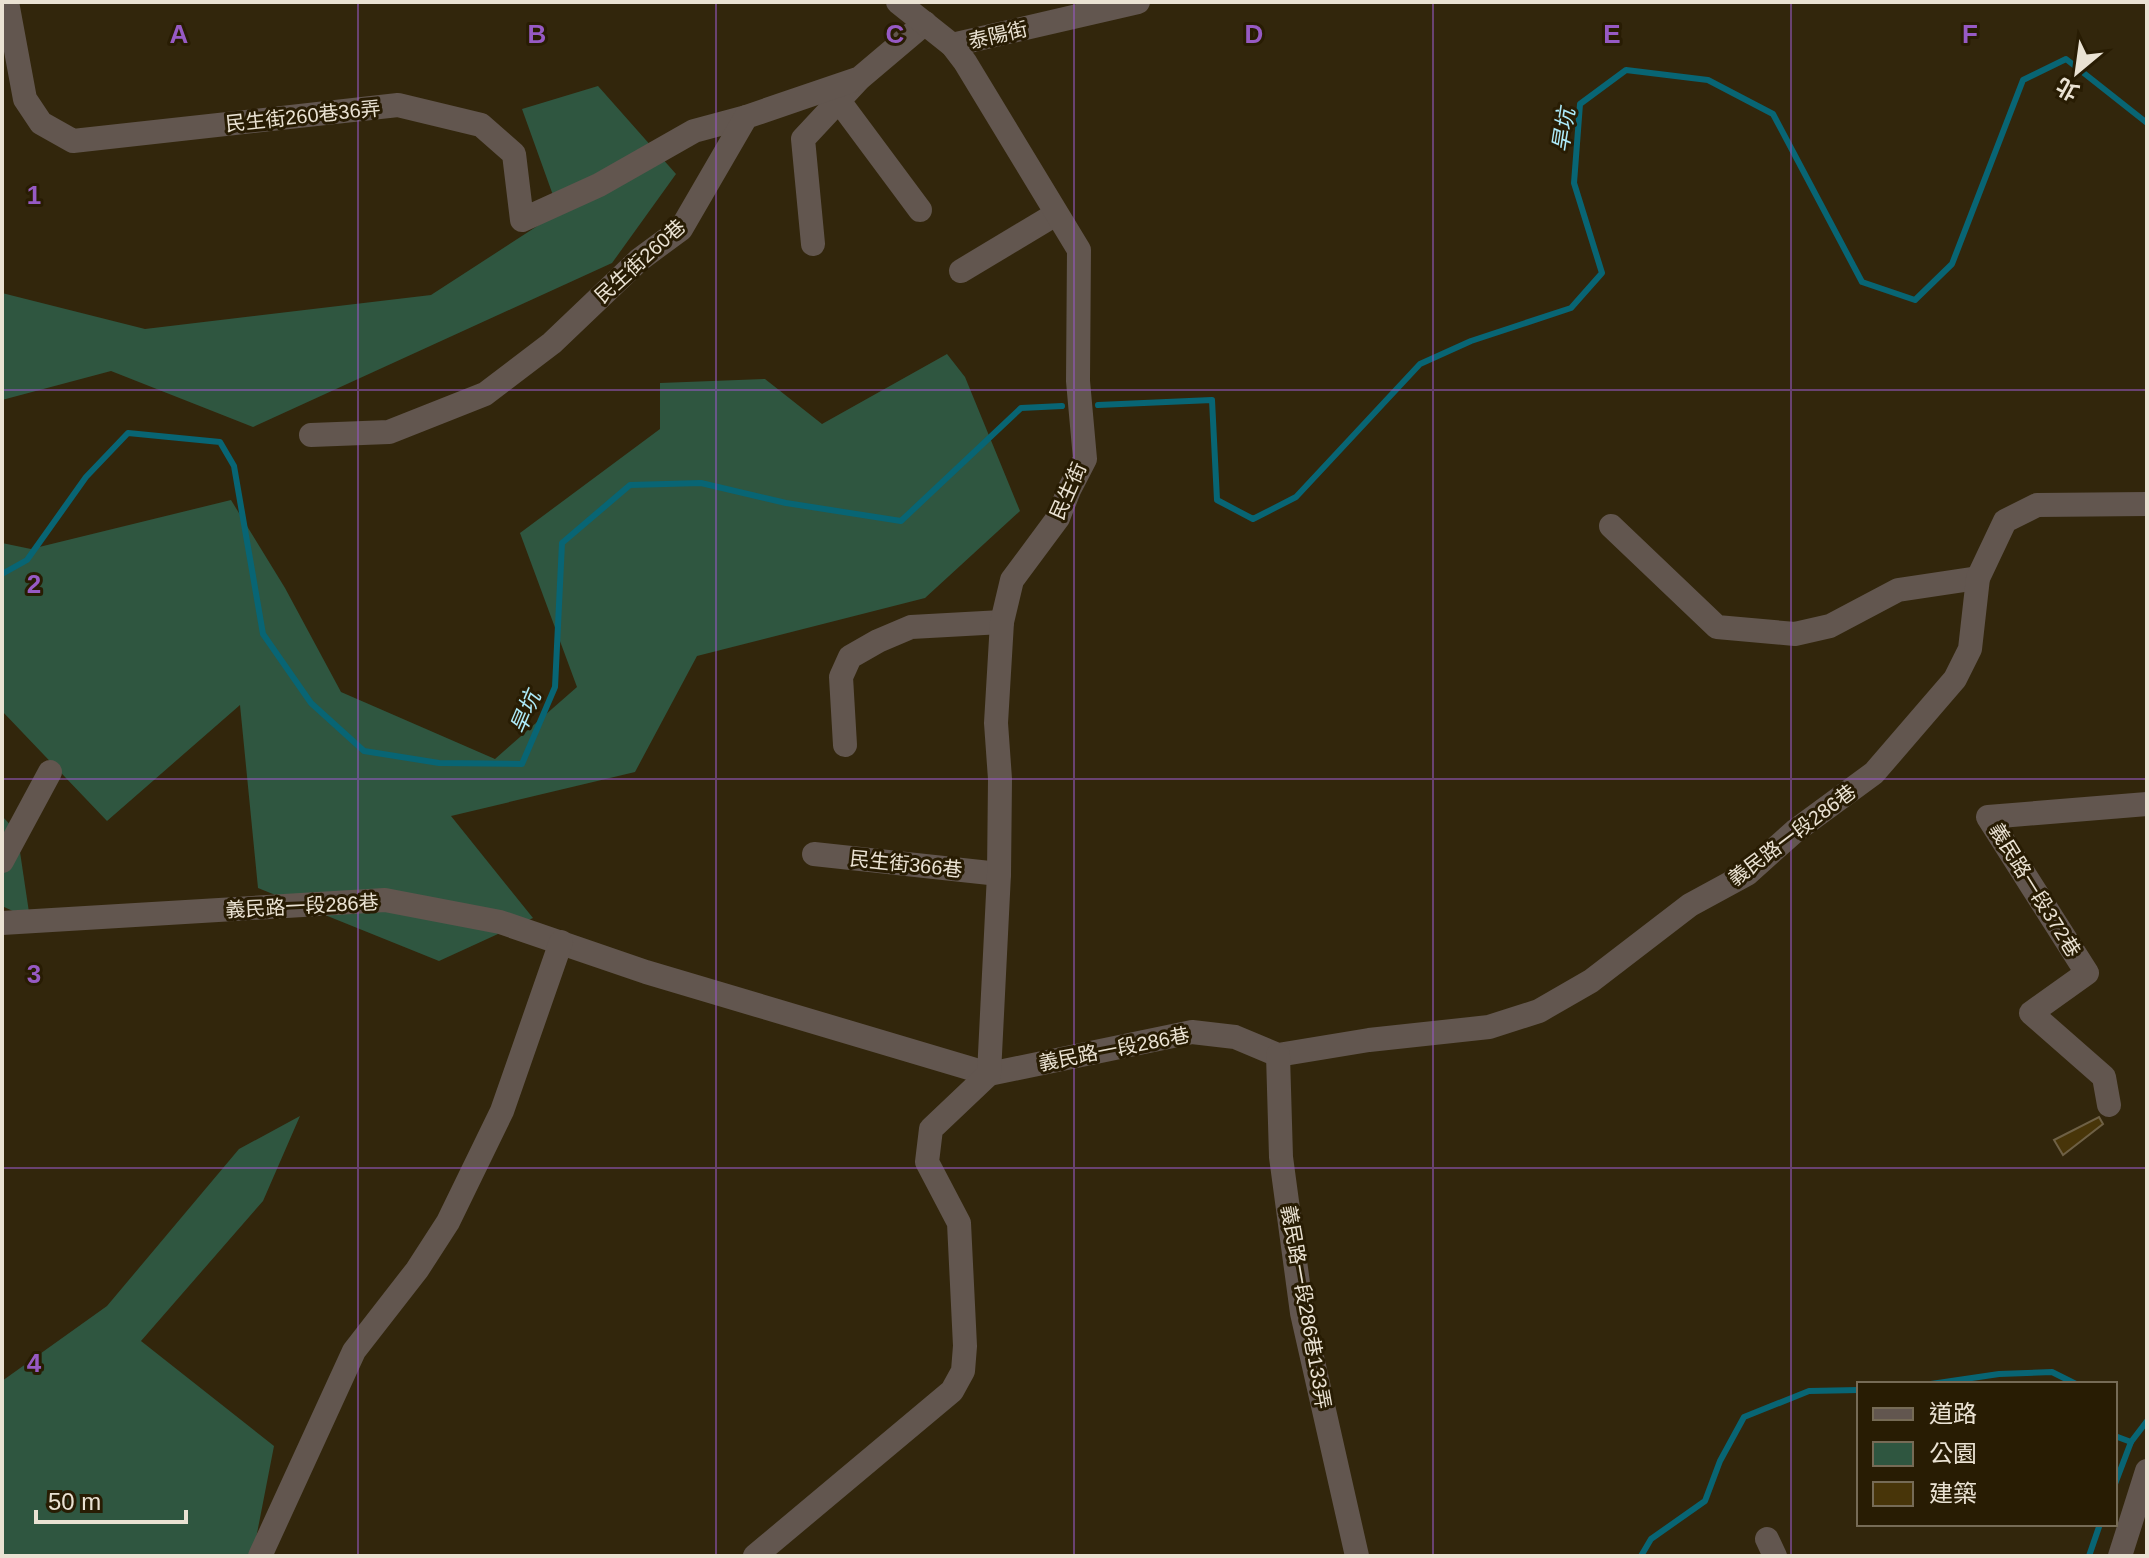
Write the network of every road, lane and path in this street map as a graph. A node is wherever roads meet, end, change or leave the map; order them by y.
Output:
1 (7, 2) edge
2 (898, 2) edge
3 (1138, 2) edge
4 (925, 23) junction
5 (952, 45) junction
6 (860, 78) junction
7 (839, 101) junction
8 (746, 117) junction
9 (920, 210) dead end
10 (1056, 214) junction
11 (813, 244) dead end
12 (961, 271) dead end
13 (311, 435) dead end
14 (2147, 504) edge
15 (1611, 526) dead end
16 (1978, 578) junction
17 (1002, 622) junction
18 (845, 745) dead end
19 (50, 772) dead end
20 (2147, 804) edge
21 (814, 854) dead end
22 (2, 861) edge
23 (999, 874) junction
24 (2, 923) edge
25 (561, 942) junction
26 (1278, 1055) junction
27 (989, 1074) junction
28 (2109, 1105) dead end
29 (2147, 1471) edge
30 (260, 1556) edge
31 (755, 1556) edge
32 (1357, 1556) edge
33 (2120, 1556) edge

1 - 8 street, 民生街260巷36弄
2 - 4 street, 民生街
3 - 5 street, 泰陽街
4 - 5 street, 民生街
4 - 6 street
5 - 10 street, 民生街
6 - 7 street
6 - 8 street
7 - 9 street
7 - 11 street
8 - 13 street, 民生街260巷
10 - 12 street
10 - 17 street, 民生街
14 - 16 street, 義民路一段286巷
15 - 16 street
16 - 26 street, 義民路一段286巷
17 - 18 street
17 - 23 street, 民生街
19 - 22 street
20 - 28 street, 義民路一段372巷
21 - 23 street, 民生街366巷
23 - 27 street, 民生街
24 - 25 street, 義民路一段286巷
25 - 27 street, 義民路一段286巷
25 - 30 street
26 - 27 street, 義民路一段286巷
26 - 32 street, 義民路一段286巷133弄
27 - 31 street
29 - 33 street

